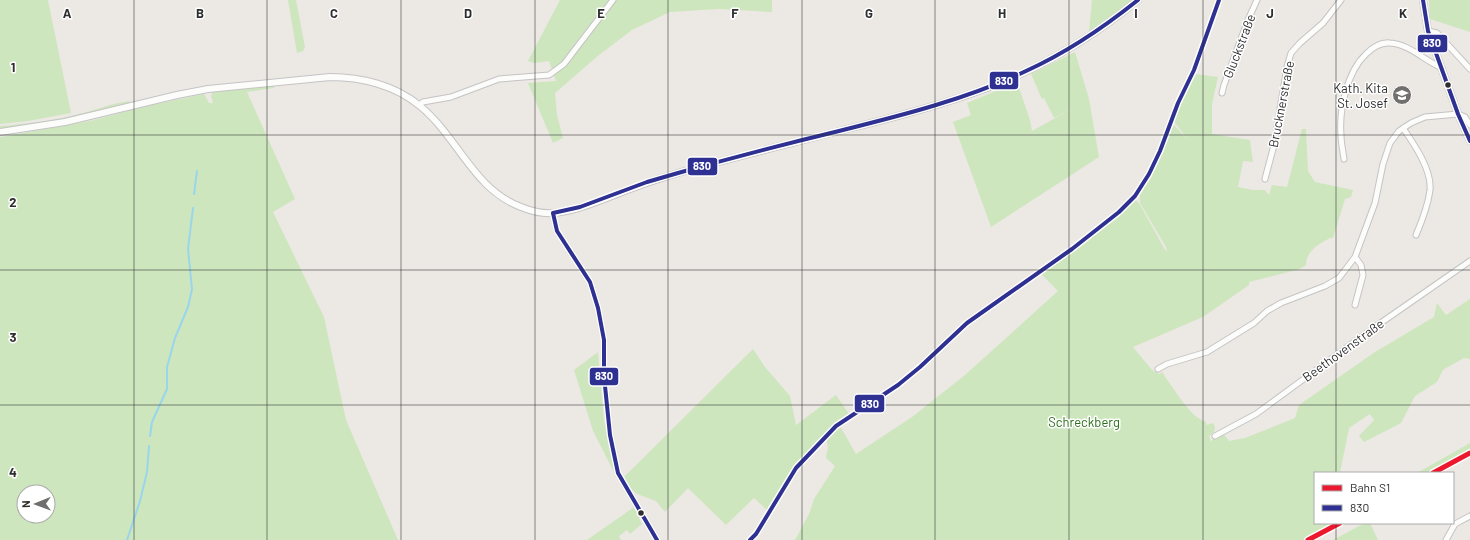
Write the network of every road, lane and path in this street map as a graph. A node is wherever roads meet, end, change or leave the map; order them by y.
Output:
1 (613, 0) edge
2 (1138, 0) edge
3 (1257, 0) edge
4 (1341, 0) edge
5 (1423, 0) edge
6 (1428, 31) junction
7 (1442, 68) junction
8 (1470, 69) edge
9 (1222, 93) dead end
10 (419, 105) junction
11 (1458, 114) junction
12 (1470, 125) edge
13 (1403, 128) junction
14 (0, 132) edge
15 (1470, 141) edge
16 (1344, 159) dead end
17 (1265, 179) dead end
18 (553, 213) junction
19 (1416, 235) dead end
20 (1355, 257) junction
21 (1470, 261) edge
22 (1355, 305) dead end
23 (1158, 369) dead end
24 (1215, 436) dead end
25 (1470, 516) edge
26 (657, 540) edge
27 (1446, 540) edge

1 - 10 street
2 - 18 street
3 - 9 street, Gluckstraße
4 - 17 street, Brucknerstraße
5 - 6 street
6 - 7 street
6 - 8 street
7 - 11 street
7 - 16 street
10 - 14 street
10 - 18 street
11 - 12 street
11 - 13 street
11 - 15 street
13 - 19 street
13 - 20 street
18 - 26 street
20 - 22 street
20 - 23 street
21 - 24 street, Beethovenstraße
25 - 27 street

